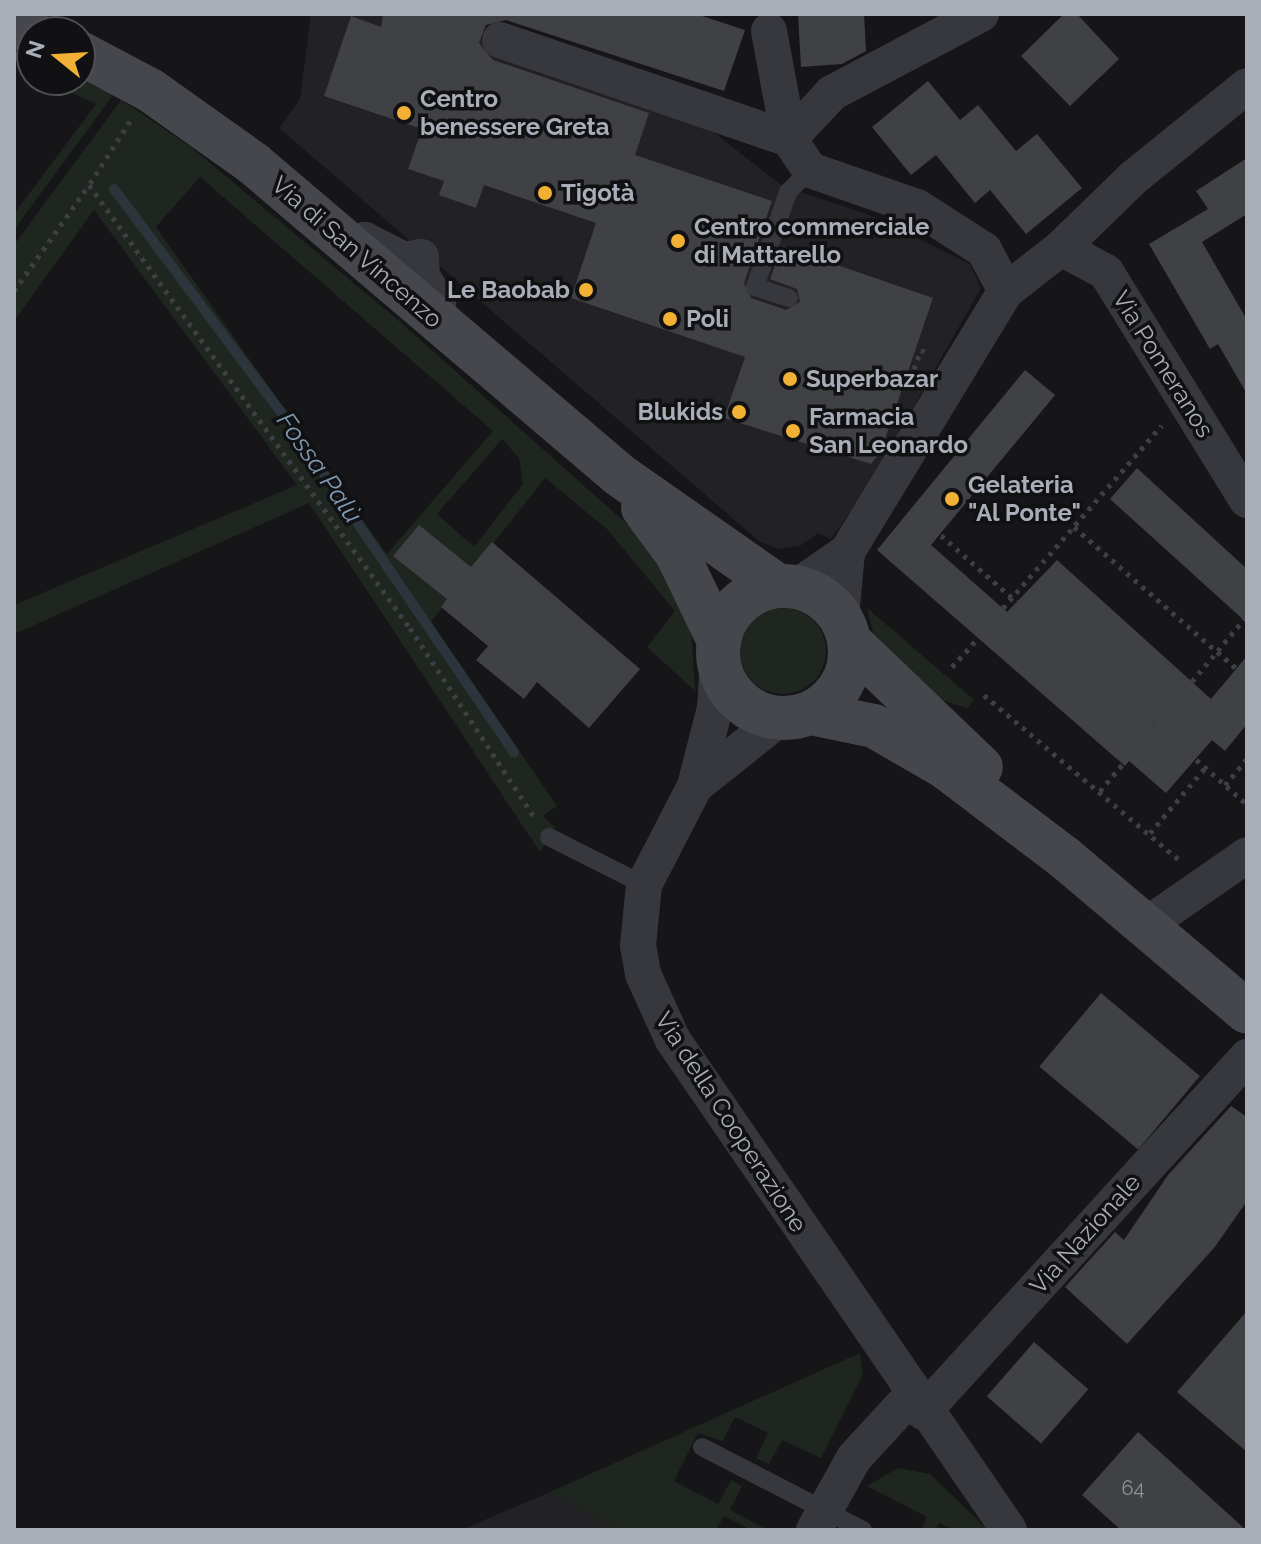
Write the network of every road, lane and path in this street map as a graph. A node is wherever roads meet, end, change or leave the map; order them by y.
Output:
1 (981, 14) edge
2 (769, 31) dead end
3 (500, 40) dead end
4 (96, 61) edge
5 (1247, 86) edge
6 (150, 90) junction
7 (789, 139) junction
8 (799, 181) junction
9 (89, 185) junction
10 (1061, 248) junction
11 (14, 291) edge
12 (1006, 291) junction
13 (789, 298) dead end
14 (1170, 415) dead end
15 (618, 474) junction
16 (1247, 500) edge
17 (901, 501) dead end
18 (1074, 527) junction
19 (847, 552) junction
20 (787, 586) junction
21 (1012, 598) junction
22 (1003, 608) dead end
23 (1247, 616) edge
24 (845, 630) junction
25 (978, 638) dead end
26 (718, 651) junction
27 (1218, 651) junction
28 (952, 667) dead end
29 (1239, 671) dead end
30 (984, 695) dead end
31 (795, 716) junction
32 (1156, 725) junction
33 (1147, 735) dead end
34 (1247, 759) edge
35 (1123, 764) dead end
36 (1205, 768) junction
37 (1225, 785) junction
38 (695, 786) junction
39 (1100, 791) junction
40 (1247, 804) edge
41 (1150, 833) junction
42 (549, 837) joint
43 (1247, 855) edge
44 (1065, 858) junction
45 (1187, 869) dead end
46 (644, 885) junction
47 (1145, 926) junction
48 (1247, 1012) edge
49 (1247, 1057) edge
50 (918, 1404) junction
51 (702, 1447) dead end
52 (819, 1520) edge
53 (863, 1530) edge
54 (1009, 1530) edge

1 - 7 street
2 - 7 street
3 - 7 street
4 - 6 main road, Via di San Vincenzo
5 - 10 street
6 - 9 path
6 - 15 main road, Via di San Vincenzo
7 - 8 street
8 - 12 street
8 - 13 lane
9 - 11 path
9 - 42 path
10 - 12 street
10 - 16 street, Via Pomeranos
12 - 19 street
14 - 18 path
15 - 20 main road, Via di San Vincenzo
15 - 26 main road, Via di San Vincenzo
17 - 21 path
18 - 21 path
18 - 27 path
19 - 20 street
19 - 24 street
20 - 24 main road
20 - 26 main road
21 - 22 path
21 - 32 path
23 - 27 path
24 - 31 main road
24 - 44 main road
25 - 28 path
26 - 31 main road
26 - 38 street, Via della Cooperazione
27 - 29 path
27 - 32 path
30 - 39 path
31 - 38 street, Via della Cooperazione
31 - 44 main road
32 - 33 path
32 - 36 path
34 - 37 path
35 - 39 path
36 - 37 path
36 - 41 path
37 - 40 path
38 - 46 street, Via della Cooperazione
39 - 41 path
41 - 45 path
42 - 46 lane
43 - 47 street
44 - 47 main road
46 - 50 street, Via della Cooperazione
47 - 48 main road
49 - 50 street, Via Nazionale
50 - 52 street
50 - 54 street, Via della Cooperazione
51 - 52 lane
52 - 53 lane

